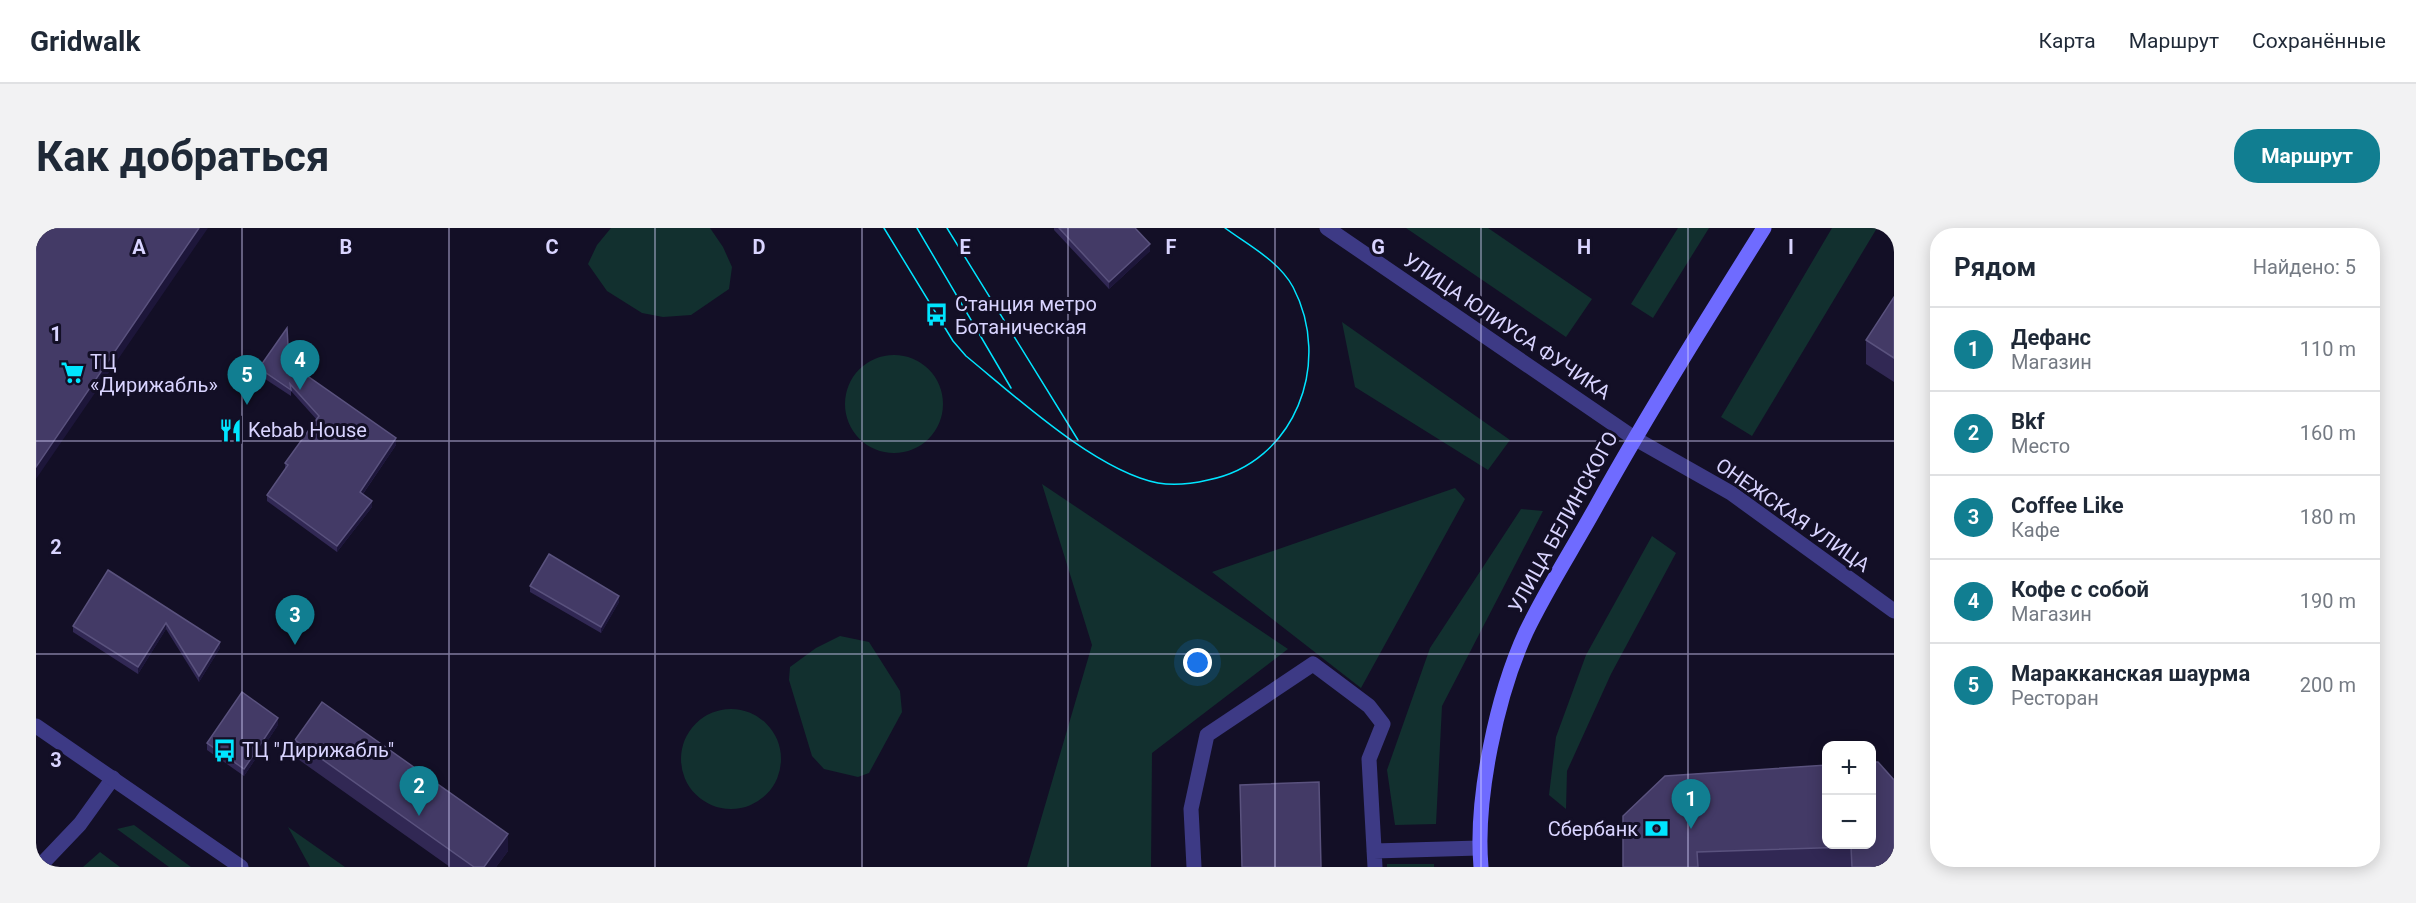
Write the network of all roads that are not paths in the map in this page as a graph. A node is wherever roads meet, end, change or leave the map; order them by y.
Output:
1 (1327, 228) edge
2 (1764, 228) edge
3 (1634, 438) junction
4 (1894, 611) edge
5 (36, 726) edge
6 (113, 778) junction
7 (1479, 848) junction
8 (1374, 851) junction
9 (39, 867) edge
10 (241, 867) edge
11 (1194, 867) edge
12 (1375, 867) edge
13 (1480, 867) edge

1 - 3 street, УЛИЦА ЮЛИУСА ФУЧИКА
2 - 3 main road, УЛИЦА БЕЛИНСКОГО
3 - 4 street, ОНЕЖСКАЯ УЛИЦА
3 - 7 main road, УЛИЦА БЕЛИНСКОГО
5 - 6 street
6 - 9 street
6 - 10 street
7 - 8 street
7 - 13 main road, УЛИЦА БЕЛИНСКОГО
8 - 11 street
8 - 12 street

